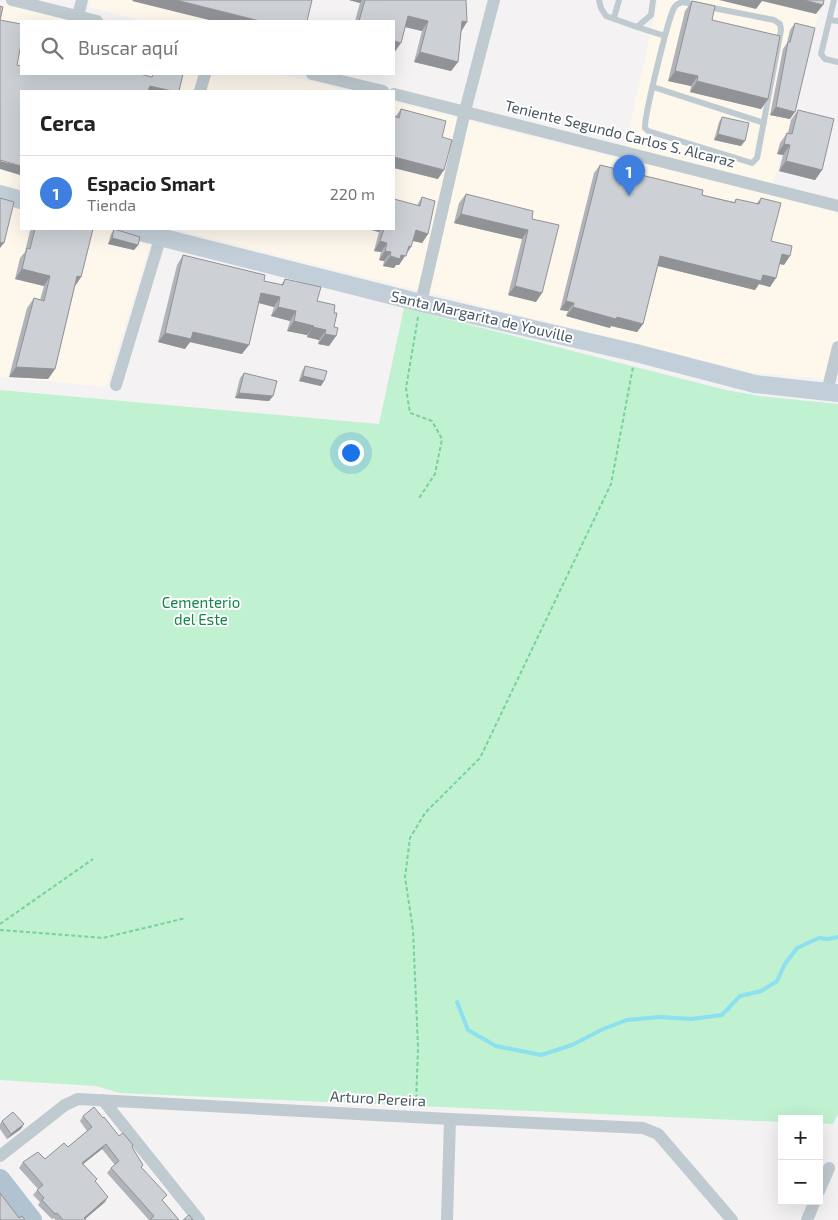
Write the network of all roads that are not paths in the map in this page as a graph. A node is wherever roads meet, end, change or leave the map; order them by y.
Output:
1 (12, 0) edge
2 (82, 0) edge
3 (494, 0) edge
4 (599, 0) edge
5 (620, 0) edge
6 (653, 0) edge
7 (834, 0) edge
8 (78, 16) junction
9 (614, 18) junction
10 (93, 20) edge
11 (830, 20) junction
12 (838, 21) edge
13 (637, 27) junction
14 (665, 36) junction
15 (838, 62) edge
16 (205, 75) edge
17 (316, 75) edge
18 (654, 87) junction
19 (200, 90) edge
20 (379, 90) edge
21 (395, 94) edge
22 (465, 111) junction
23 (764, 123) junction
24 (0, 194) edge
25 (20, 200) edge
26 (838, 206) edge
27 (136, 230) edge
28 (161, 233) edge
29 (420, 309) junction
30 (838, 348) edge
31 (116, 384) dead end
32 (832, 392) edge
33 (103, 1100) junction
34 (450, 1119) junction
35 (0, 1156) edge
36 (829, 1168) dead end
37 (0, 1179) edge
38 (823, 1182) edge
39 (813, 1205) edge
40 (32, 1220) edge
41 (199, 1220) edge
42 (447, 1220) edge
43 (732, 1220) edge
44 (807, 1220) edge

1 - 8 street
2 - 8 street
3 - 22 street
4 - 9 lane
5 - 9 lane
6 - 13 lane
7 - 11 lane
8 - 10 street
9 - 13 lane
11 - 12 lane
11 - 15 lane
13 - 14 lane
14 - 18 lane
14 - 23 lane
16 - 19 street
17 - 20 street
18 - 23 lane
18 - 23 lane
21 - 22 street, Teniente Segundo Carlos S. Alcaraz
22 - 26 street, Teniente Segundo Carlos S. Alcaraz
22 - 29 street
24 - 25 street
27 - 28 street, Santa Margarita de Youville
28 - 29 street, Santa Margarita de Youville
28 - 31 street
29 - 32 street, Santa Margarita de Youville
30 - 32 street
33 - 34 street, Arturo Pereira
33 - 35 street, Arturo Pereira
33 - 41 street
34 - 42 street
34 - 43 street, Arturo Pereira
36 - 38 street
37 - 40 main road
39 - 44 street

